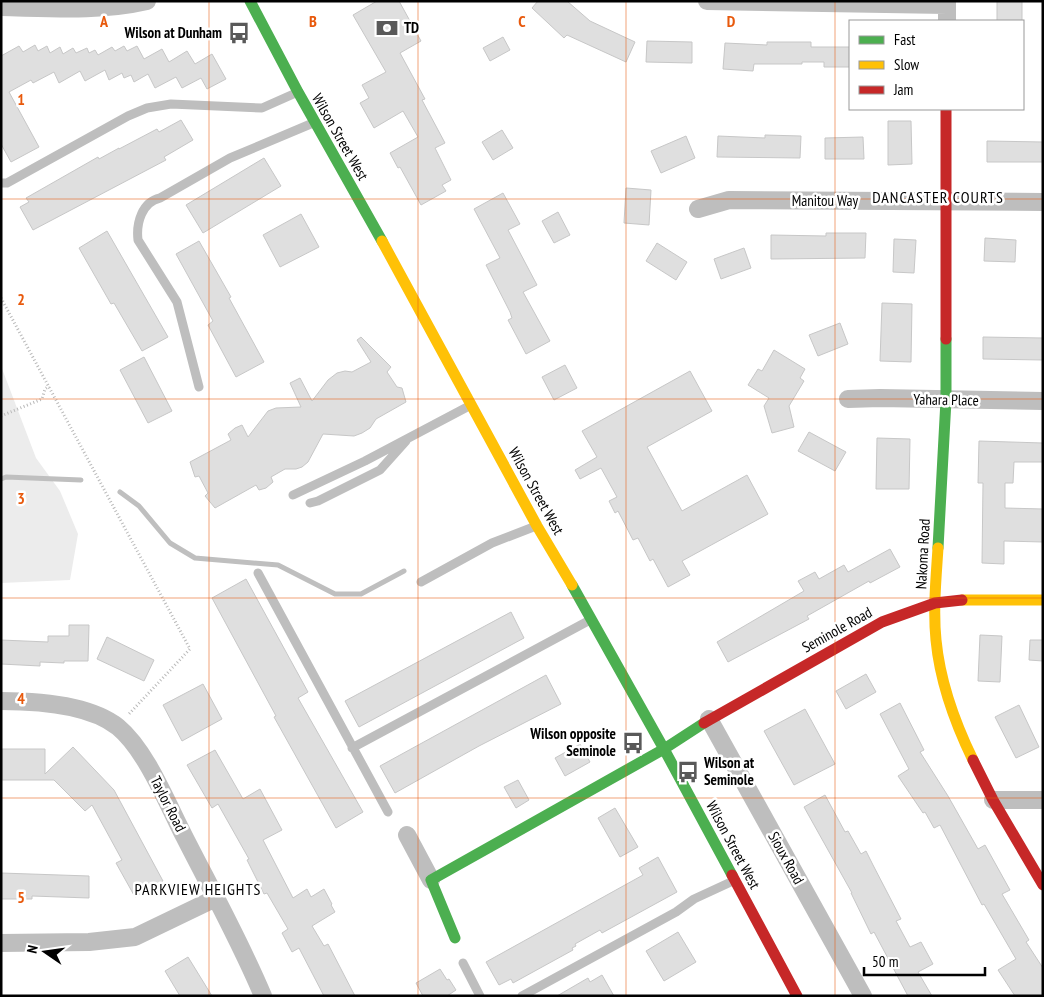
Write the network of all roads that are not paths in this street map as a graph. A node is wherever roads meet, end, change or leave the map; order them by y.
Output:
1 (147, 1) edge
2 (250, 1) edge
3 (707, 1) edge
4 (69, 5) edge
5 (1, 7) edge
6 (947, 9) edge
7 (298, 92) junction
8 (946, 110) edge
9 (316, 122) junction
10 (1, 183) edge
11 (946, 201) junction
12 (1043, 202) edge
13 (698, 209) dead end
14 (199, 387) dead end
15 (848, 400) dead end
16 (946, 400) junction
17 (1043, 401) edge
18 (472, 404) junction
19 (409, 437) junction
20 (292, 495) dead end
21 (310, 503) dead end
22 (537, 526) junction
23 (258, 573) dead end
24 (421, 582) dead end
25 (1043, 600) edge
26 (935, 603) junction
27 (590, 619) junction
28 (1, 700) edge
29 (709, 719) junction
30 (352, 748) junction
31 (664, 749) junction
32 (993, 800) junction
33 (1043, 800) edge
34 (388, 812) dead end
35 (407, 835) dead end
36 (431, 880) junction
37 (735, 880) junction
38 (1043, 885) edge
39 (216, 898) junction
40 (456, 938) dead end
41 (1, 943) edge
42 (463, 963) dead end
43 (263, 996) edge
44 (480, 996) edge
45 (522, 996) edge
46 (797, 996) edge
47 (863, 996) edge

1 - 4 street
2 - 7 street, Wilson Street West
3 - 6 street
4 - 5 street
7 - 9 street, Wilson Street West
7 - 10 lane
8 - 11 street, Nakoma Road
9 - 14 lane
9 - 18 street, Wilson Street West
11 - 12 street, Manitou Way
11 - 13 street, Manitou Way
11 - 16 street, Nakoma Road
15 - 16 street, Yahara Place
16 - 17 street, Yahara Place
16 - 26 street, Nakoma Road
18 - 19 lane
18 - 22 street, Wilson Street West
19 - 20 lane
19 - 21 lane
22 - 24 lane
22 - 27 street, Wilson Street West
23 - 30 lane
25 - 26 street, Seminole Road
26 - 29 street, Seminole Road
26 - 32 street, Nakoma Road
27 - 30 lane
27 - 31 street, Wilson Street West
28 - 39 street, Taylor Road
29 - 31 street, Seminole Road
29 - 47 street, Sioux Road
30 - 34 lane
31 - 36 street, Seminole Road
31 - 37 street, Wilson Street West
32 - 33 street
32 - 38 street, Nakoma Road
35 - 36 street
36 - 40 street
37 - 45 lane
37 - 46 street, Wilson Street West
39 - 41 street
39 - 43 street, Taylor Road
42 - 44 lane

